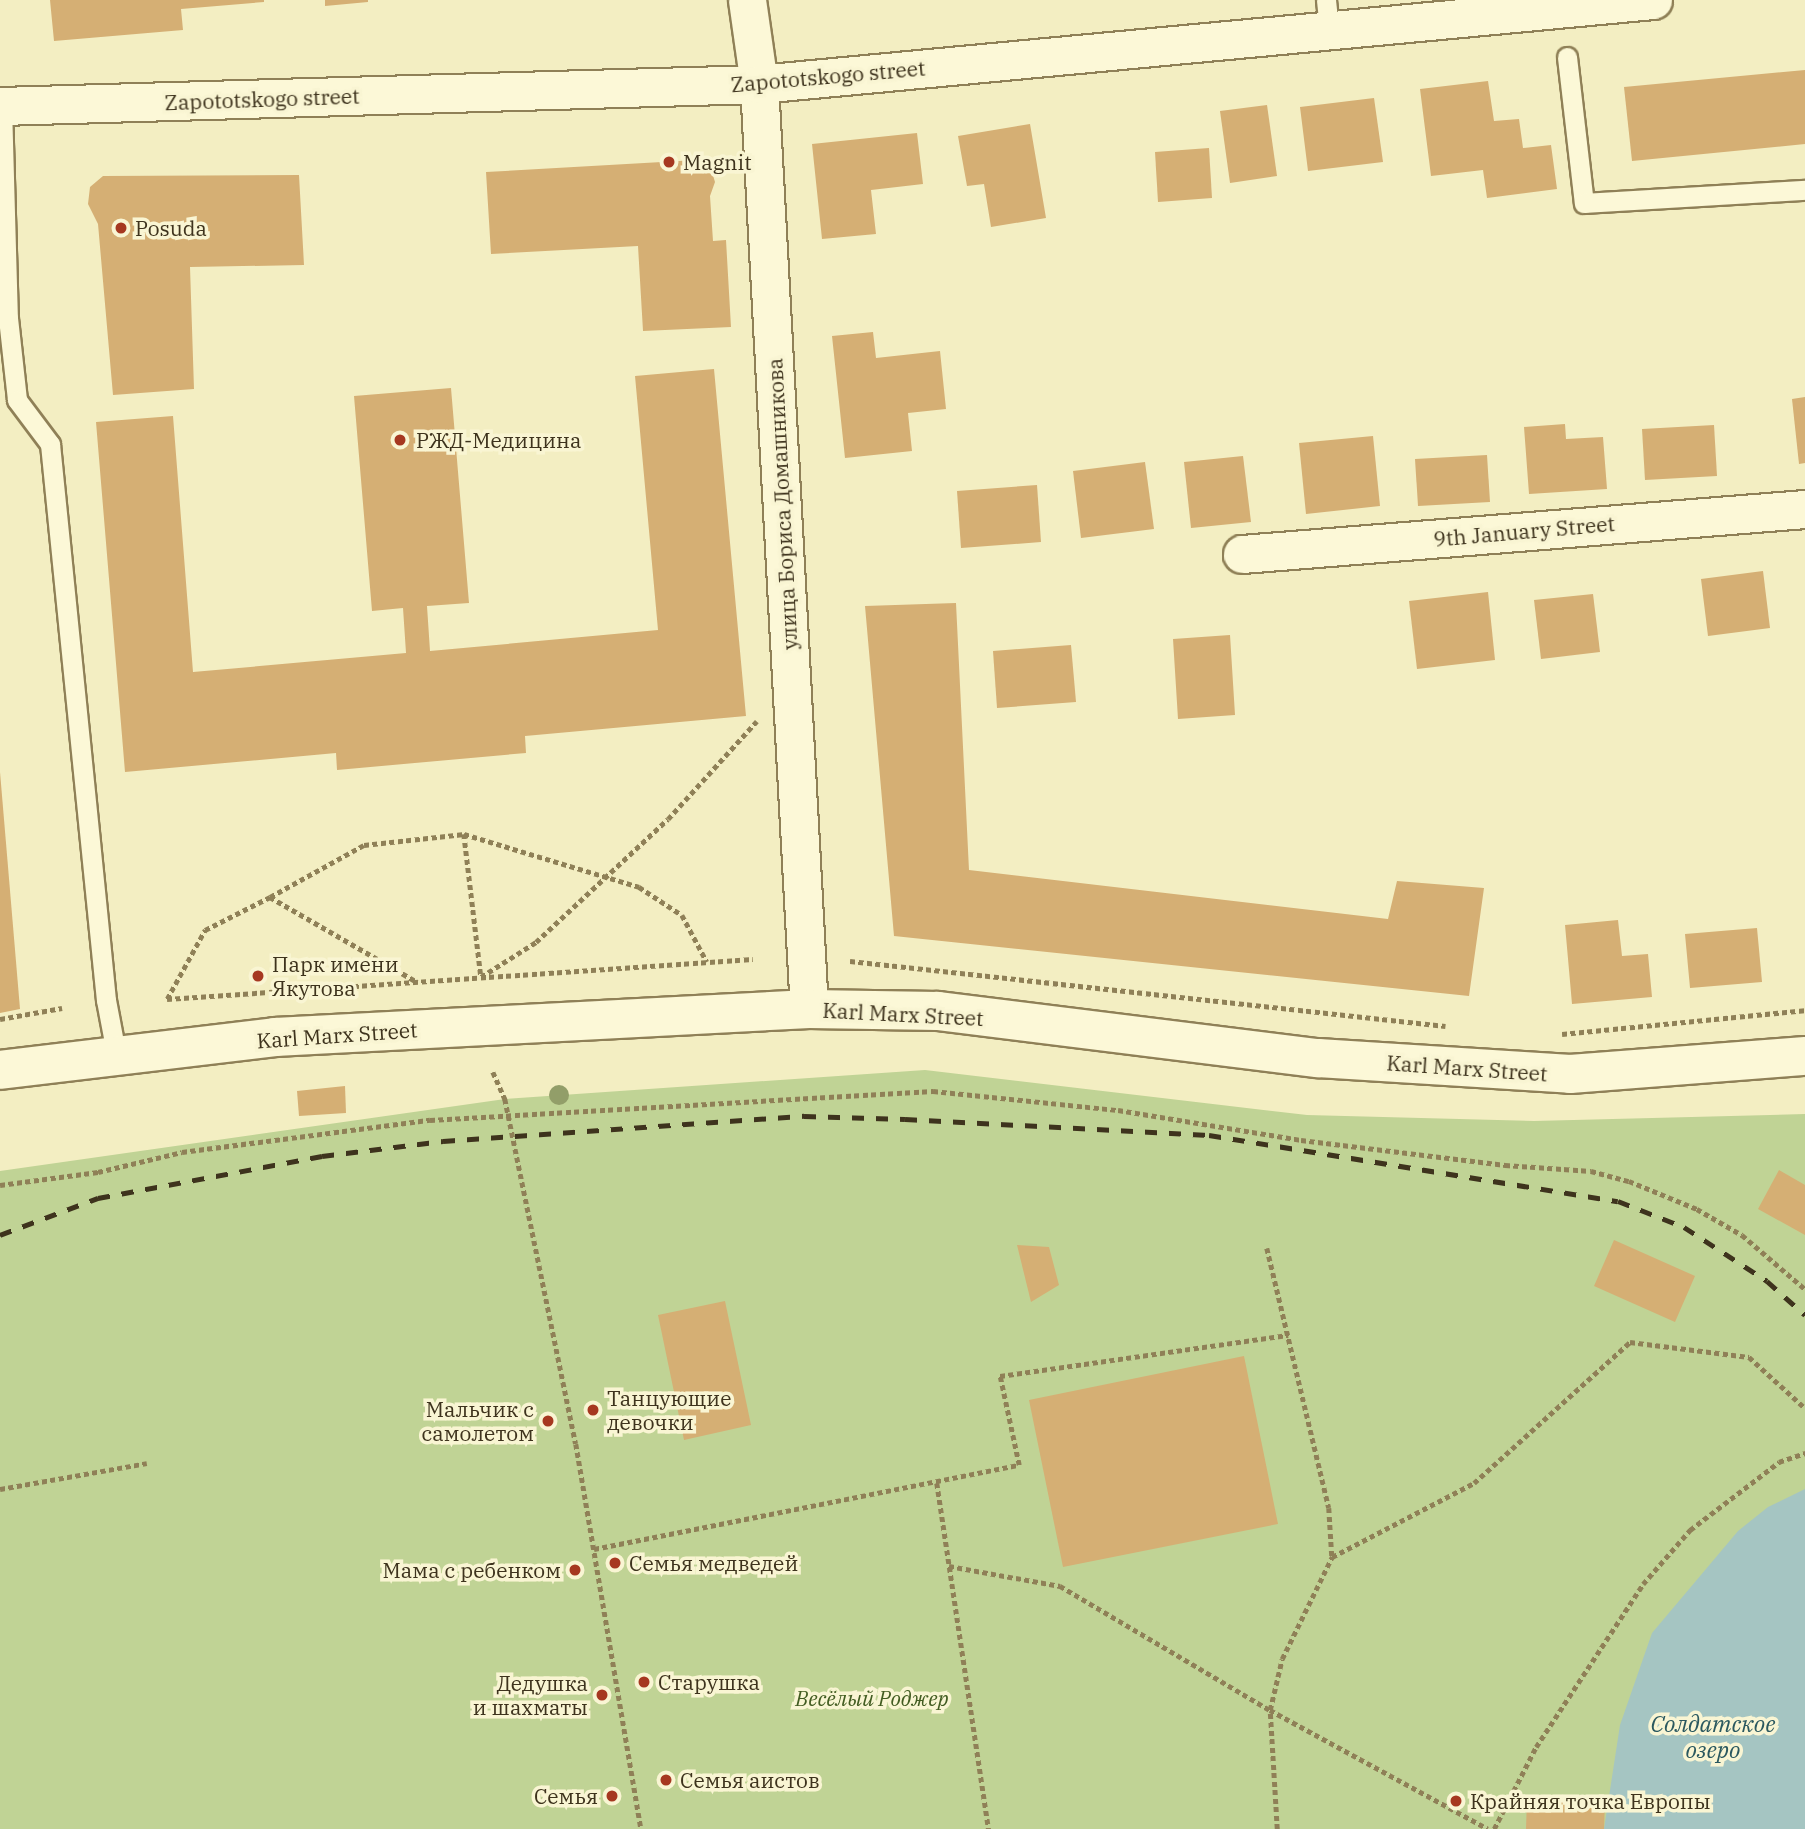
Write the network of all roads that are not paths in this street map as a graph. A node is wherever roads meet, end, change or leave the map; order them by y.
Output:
1 (747, 0) edge
2 (1653, 0) edge
3 (1327, 14) edge
4 (1567, 57) dead end
5 (759, 84) junction
6 (1, 106) edge
7 (1805, 190) edge
8 (4, 318) edge
9 (1805, 509) edge
10 (1242, 554) dead end
11 (809, 1009) junction
12 (116, 1053) junction
13 (1805, 1056) edge
14 (0, 1070) edge

1 - 5 street, улица Бориса Домашникова
2 - 3 street, Zapototskogo street
3 - 5 street, Zapototskogo street
4 - 7 lane
5 - 6 street, Zapototskogo street
5 - 11 street, улица Бориса Домашникова
6 - 8 lane
8 - 12 lane
9 - 10 street, 9th January Street
11 - 12 street, Karl Marx Street
11 - 13 street, Karl Marx Street
12 - 14 street, Karl Marx Street

